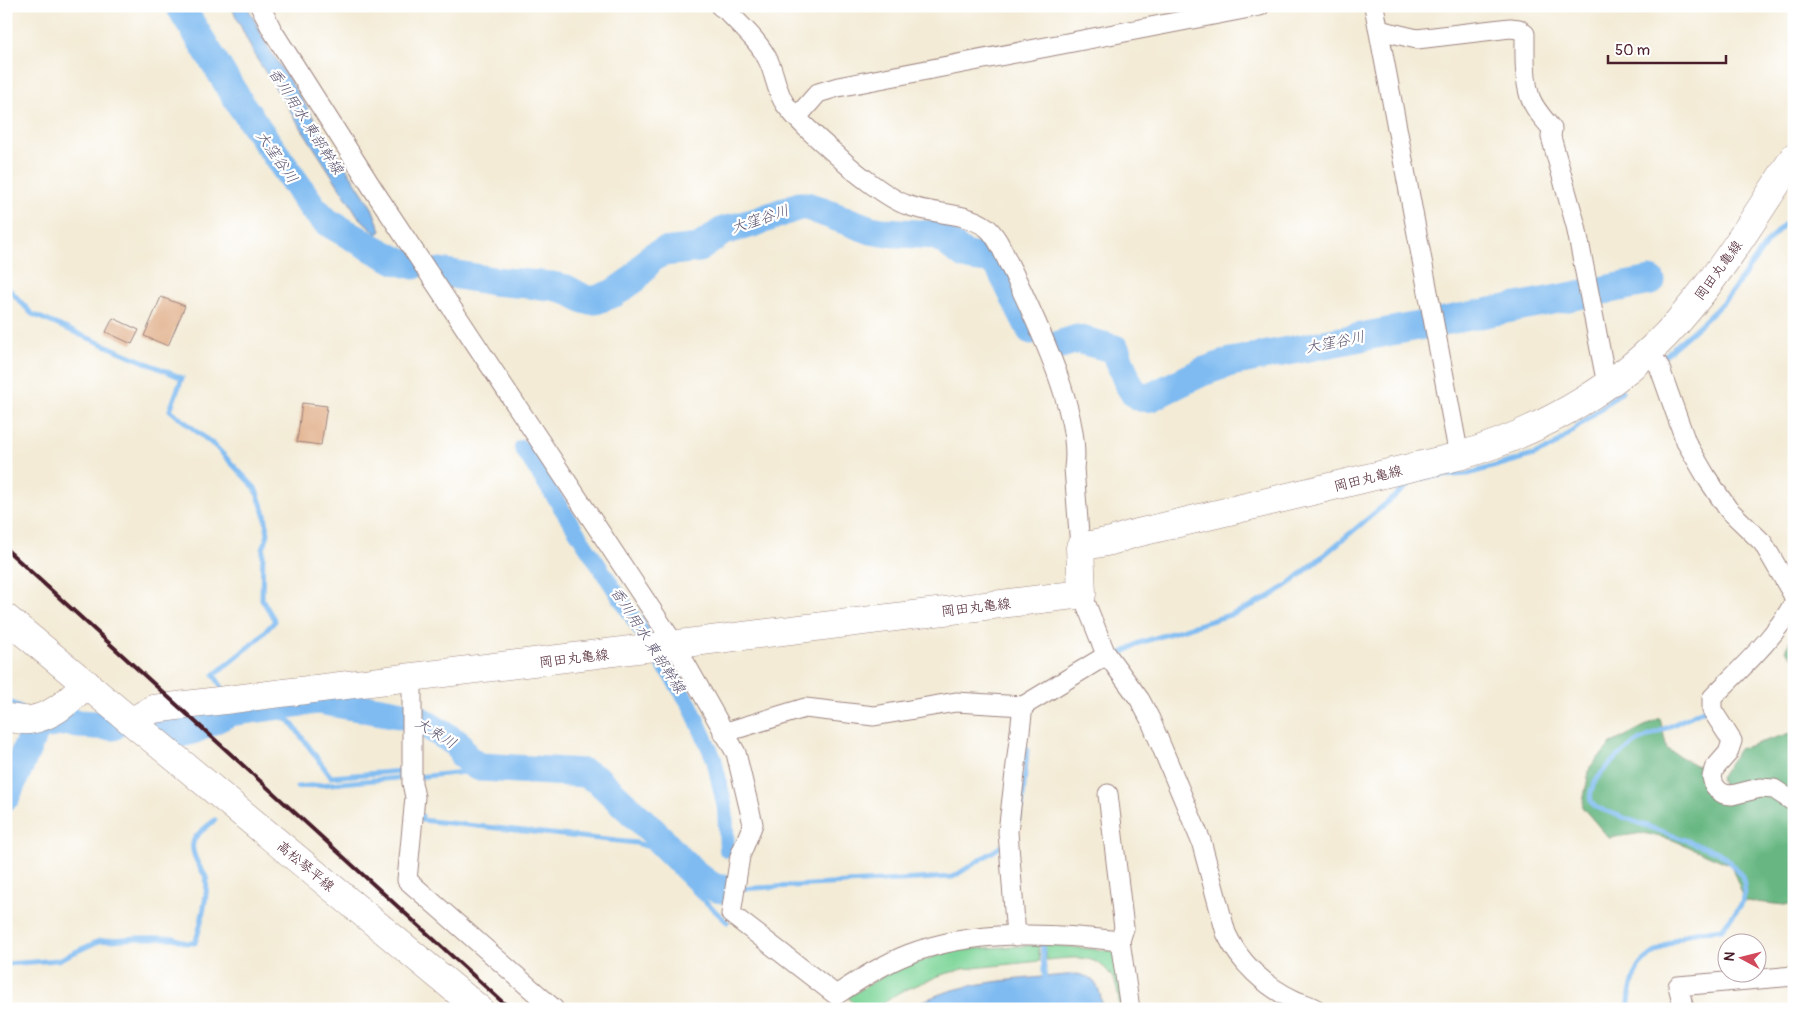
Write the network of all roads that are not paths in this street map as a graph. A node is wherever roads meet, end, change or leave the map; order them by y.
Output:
1 (260, 6) edge
2 (720, 6) edge
3 (1260, 6) edge
4 (1374, 6) edge
5 (1379, 30) junction
6 (796, 117) junction
7 (1794, 157) edge
8 (1654, 359) junction
9 (1607, 385) junction
10 (1459, 456) junction
11 (1080, 547) junction
12 (1082, 594) junction
13 (1794, 598) edge
14 (1794, 604) edge
15 (6, 618) edge
16 (660, 647) junction
17 (1111, 659) junction
18 (412, 678) junction
19 (87, 684) junction
20 (1023, 706) junction
21 (25, 718) edge
22 (134, 722) junction
23 (724, 733) junction
24 (1108, 794) dead end
25 (1794, 802) edge
26 (1016, 936) junction
27 (1120, 941) junction
28 (1794, 976) edge
29 (1309, 1008) edge
30 (479, 1009) edge
31 (554, 1009) edge
32 (1130, 1009) edge
33 (1684, 1009) edge

1 - 16 street
2 - 6 street
3 - 6 street
4 - 5 street
5 - 9 street
5 - 10 street
6 - 11 street
7 - 8 main road, 岡田丸亀線
8 - 9 main road, 岡田丸亀線
8 - 13 street
9 - 10 main road, 岡田丸亀線
10 - 11 main road, 岡田丸亀線
11 - 12 main road
12 - 16 main road, 岡田丸亀線
12 - 17 street
14 - 25 street
15 - 19 main road
16 - 18 main road, 岡田丸亀線
16 - 23 street
17 - 20 street
17 - 29 street
18 - 22 main road, 岡田丸亀線
18 - 31 street
19 - 21 main road
19 - 22 main road
20 - 23 street
20 - 26 street
22 - 30 main road, 高松琴平線
23 - 26 street
24 - 27 street
26 - 27 street
27 - 32 street
28 - 33 street

